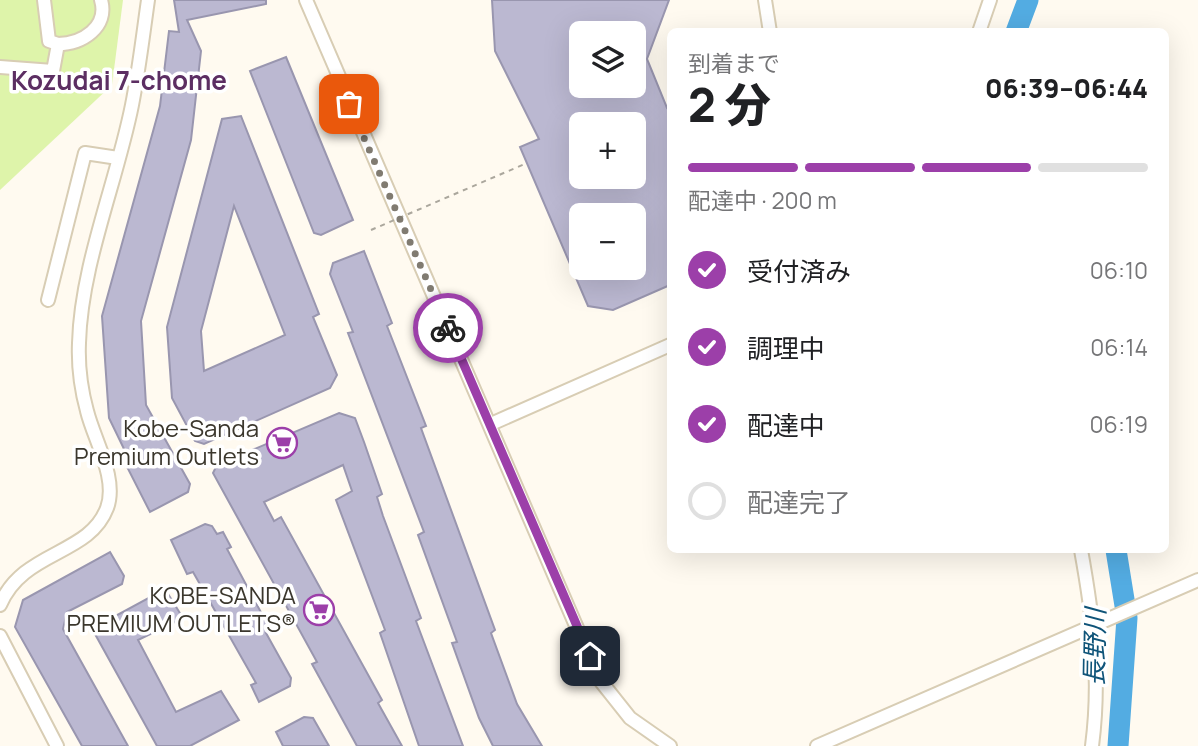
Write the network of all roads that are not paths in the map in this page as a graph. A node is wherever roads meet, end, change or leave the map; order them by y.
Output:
1 (44, 0) edge
2 (101, 0) edge
3 (148, 0) edge
4 (306, 0) edge
5 (765, 0) edge
6 (990, 0) edge
7 (769, 28) edge
8 (980, 28) edge
9 (58, 44) junction
10 (2, 67) edge
11 (118, 158) junction
12 (48, 300) dead end
13 (667, 346) edge
14 (491, 424) junction
15 (1083, 553) edge
16 (1198, 580) edge
17 (0, 605) edge
18 (1095, 627) junction
19 (0, 636) edge
20 (57, 746) edge
21 (670, 746) edge
22 (817, 746) edge
23 (1092, 746) edge

1 - 9 street
2 - 9 street
3 - 11 street
4 - 14 street
5 - 7 street
6 - 8 street
9 - 10 street
11 - 12 street
11 - 17 street
13 - 14 street
14 - 21 street
15 - 18 street
16 - 18 street
18 - 22 street
18 - 23 street
19 - 20 street

